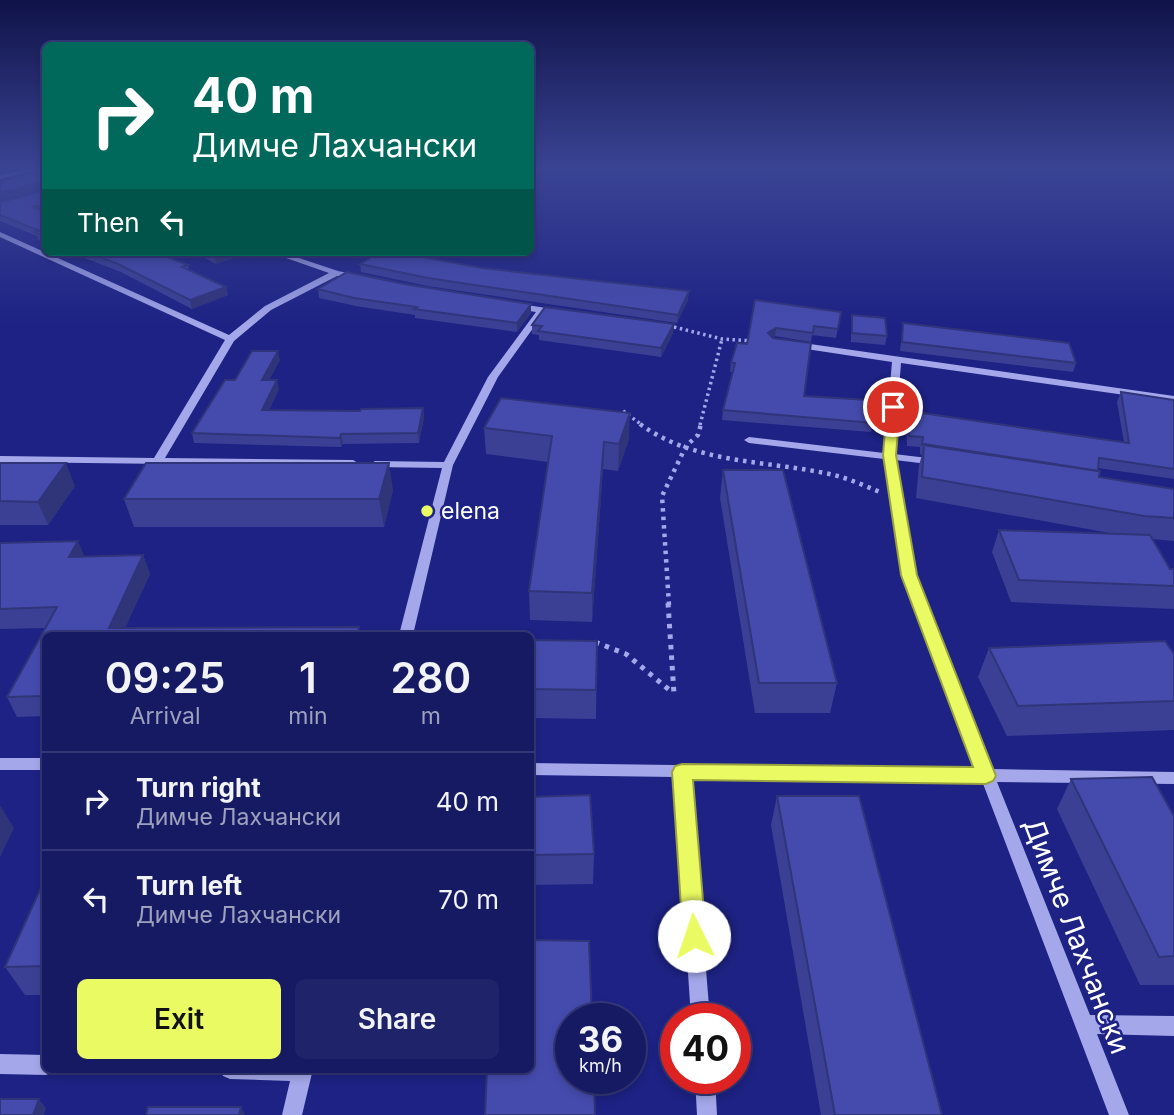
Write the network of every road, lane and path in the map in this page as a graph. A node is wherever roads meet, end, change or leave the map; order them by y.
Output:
1 (0, 234) edge
2 (42, 253) edge
3 (48, 256) edge
4 (285, 256) edge
5 (336, 273) junction
6 (373, 281) edge
7 (502, 304) edge
8 (541, 311) junction
9 (568, 314) edge
10 (674, 327) edge
11 (230, 339) junction
12 (722, 339) junction
13 (775, 342) joint
14 (897, 360) junction
15 (1174, 399) edge
16 (623, 411) edge
17 (749, 440) dead end
18 (686, 446) junction
19 (890, 455) junction
20 (0, 459) edge
21 (158, 460) junction
22 (944, 464) edge
23 (448, 465) junction
24 (897, 499) junction
25 (407, 632) edge
26 (595, 642) edge
27 (0, 764) edge
28 (42, 764) edge
29 (534, 769) edge
30 (682, 772) junction
31 (986, 776) junction
32 (1174, 778) edge
33 (699, 1003) edge
34 (1084, 1024) junction
35 (1174, 1026) edge
36 (0, 1064) edge
37 (42, 1065) edge
38 (302, 1073) edge
39 (706, 1094) edge
40 (292, 1115) edge
41 (708, 1115) edge
42 (1119, 1115) edge

1 - 2 street
3 - 11 street
4 - 5 street
5 - 6 street
5 - 11 street
7 - 8 street
8 - 9 street
8 - 23 street
10 - 12 path
11 - 21 street
12 - 13 path
12 - 18 path
13 - 14 street
14 - 15 street
14 - 19 street, Димче Лахчански
16 - 18 path
17 - 19 street
18 - 24 path
18 - 26 path
19 - 22 street
19 - 24 street, Димче Лахчански
20 - 21 street
21 - 23 street
23 - 25 street
24 - 31 street, Димче Лахчански
27 - 28 street
29 - 30 street
30 - 31 street
30 - 33 street
31 - 32 street
31 - 34 street, Димче Лахчански
34 - 35 street
34 - 42 street, Димче Лахчански
36 - 37 street
38 - 40 street
39 - 41 street

